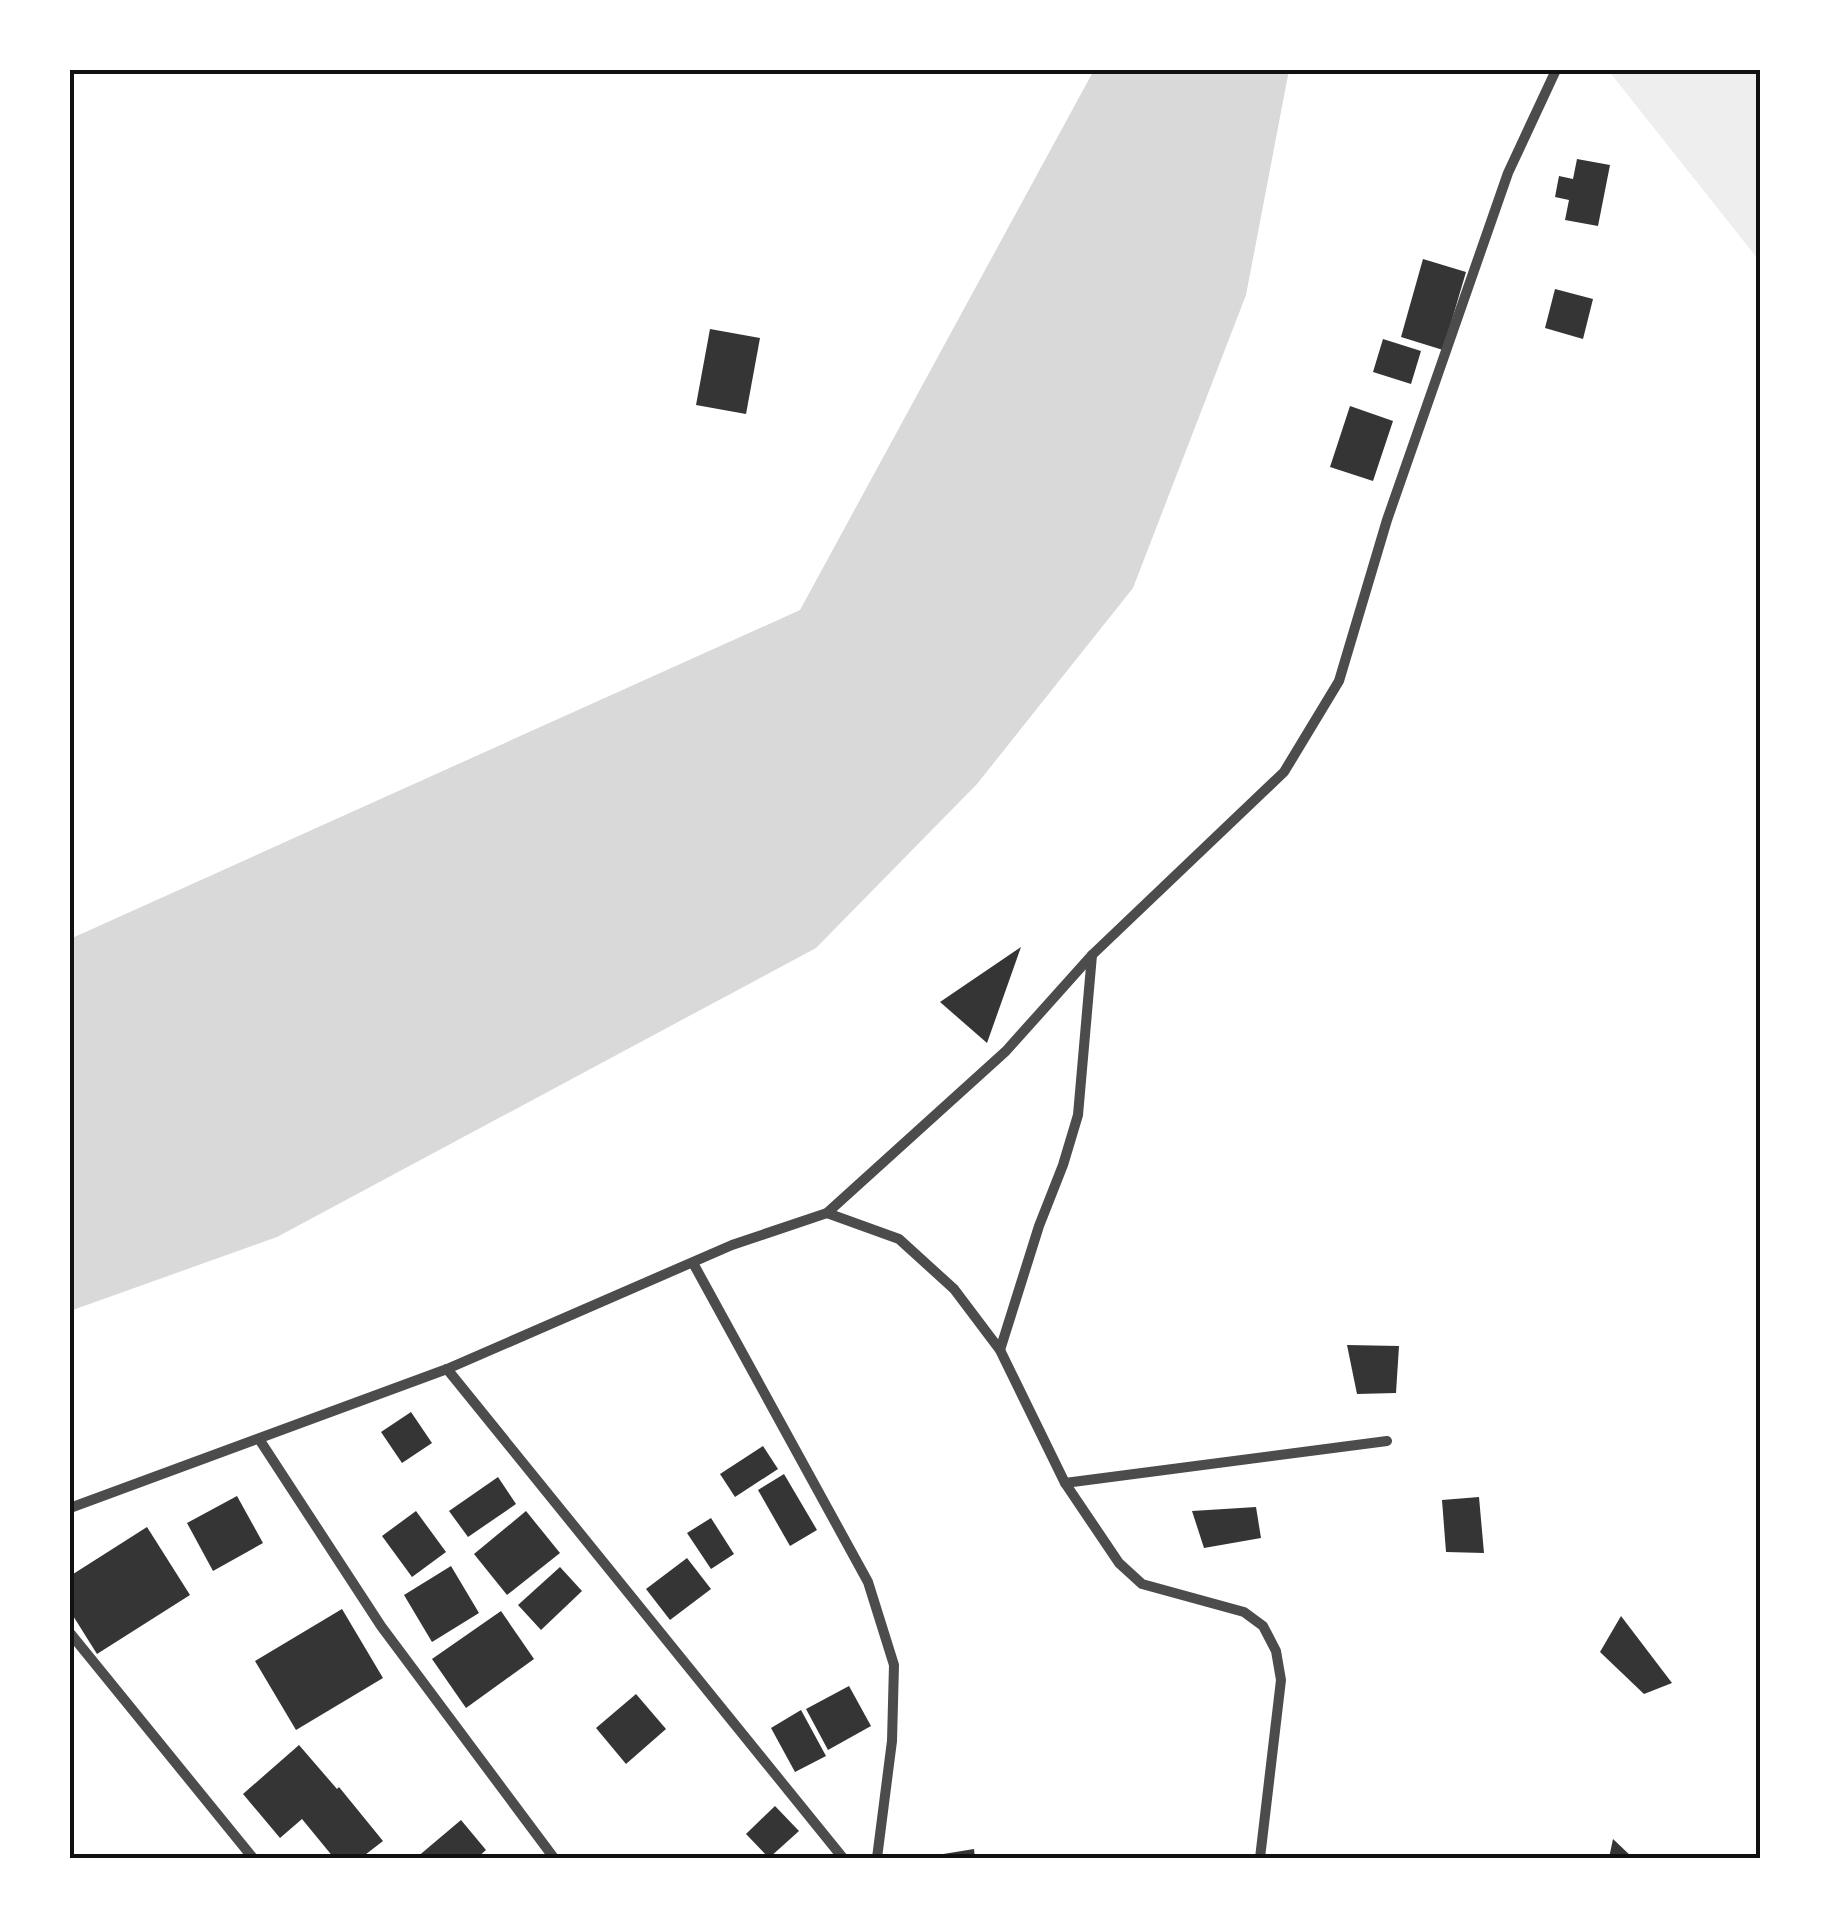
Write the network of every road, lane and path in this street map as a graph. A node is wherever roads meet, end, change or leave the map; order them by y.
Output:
1 (1556, 70) edge
2 (1092, 955) junction
3 (828, 1213) junction
4 (693, 1262) junction
5 (1000, 1350) junction
6 (447, 1369) junction
7 (259, 1439) junction
8 (1387, 1441) dead end
9 (1065, 1483) junction
10 (70, 1508) edge
11 (70, 1634) edge
12 (252, 1858) edge
13 (554, 1858) edge
14 (843, 1858) edge
15 (878, 1858) edge
16 (1260, 1858) edge

1 - 2 street
2 - 3 street
2 - 5 street
3 - 4 street
3 - 5 street
4 - 6 street
4 - 15 street
5 - 9 street
6 - 7 street
6 - 14 street
7 - 10 street
7 - 13 street
8 - 9 street
9 - 16 street
11 - 12 street

